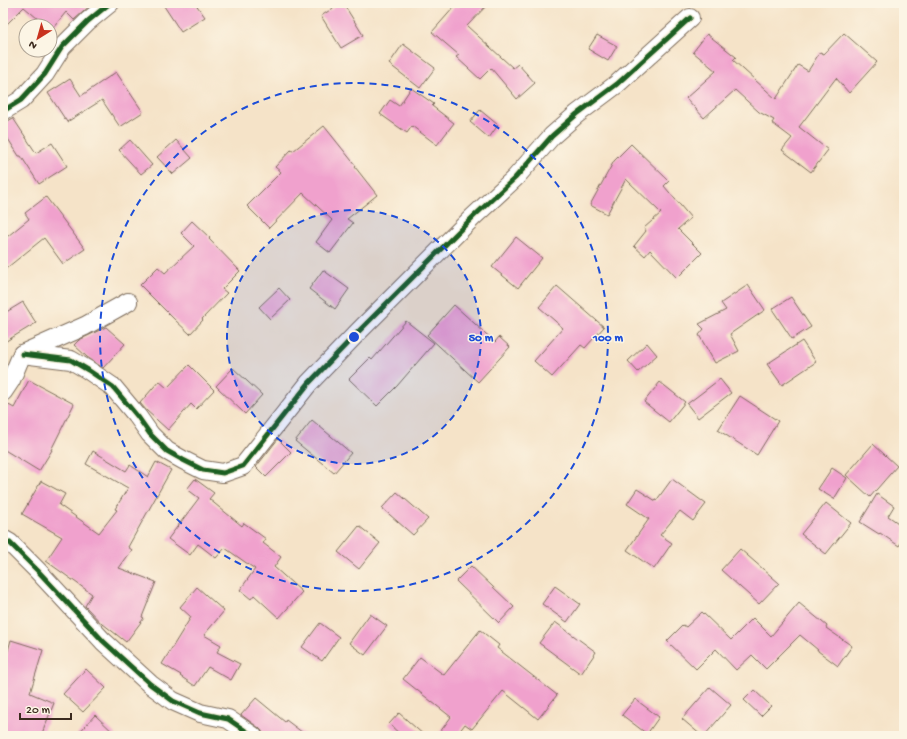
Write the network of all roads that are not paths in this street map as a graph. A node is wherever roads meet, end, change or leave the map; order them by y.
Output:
1 (110, 3) edge
2 (690, 18) dead end
3 (3, 111) edge
4 (128, 302) dead end
5 (22, 354) junction
6 (3, 392) edge
7 (3, 539) edge
8 (253, 736) edge

1 - 3 street
2 - 5 street
4 - 5 street
5 - 6 street
7 - 8 street

